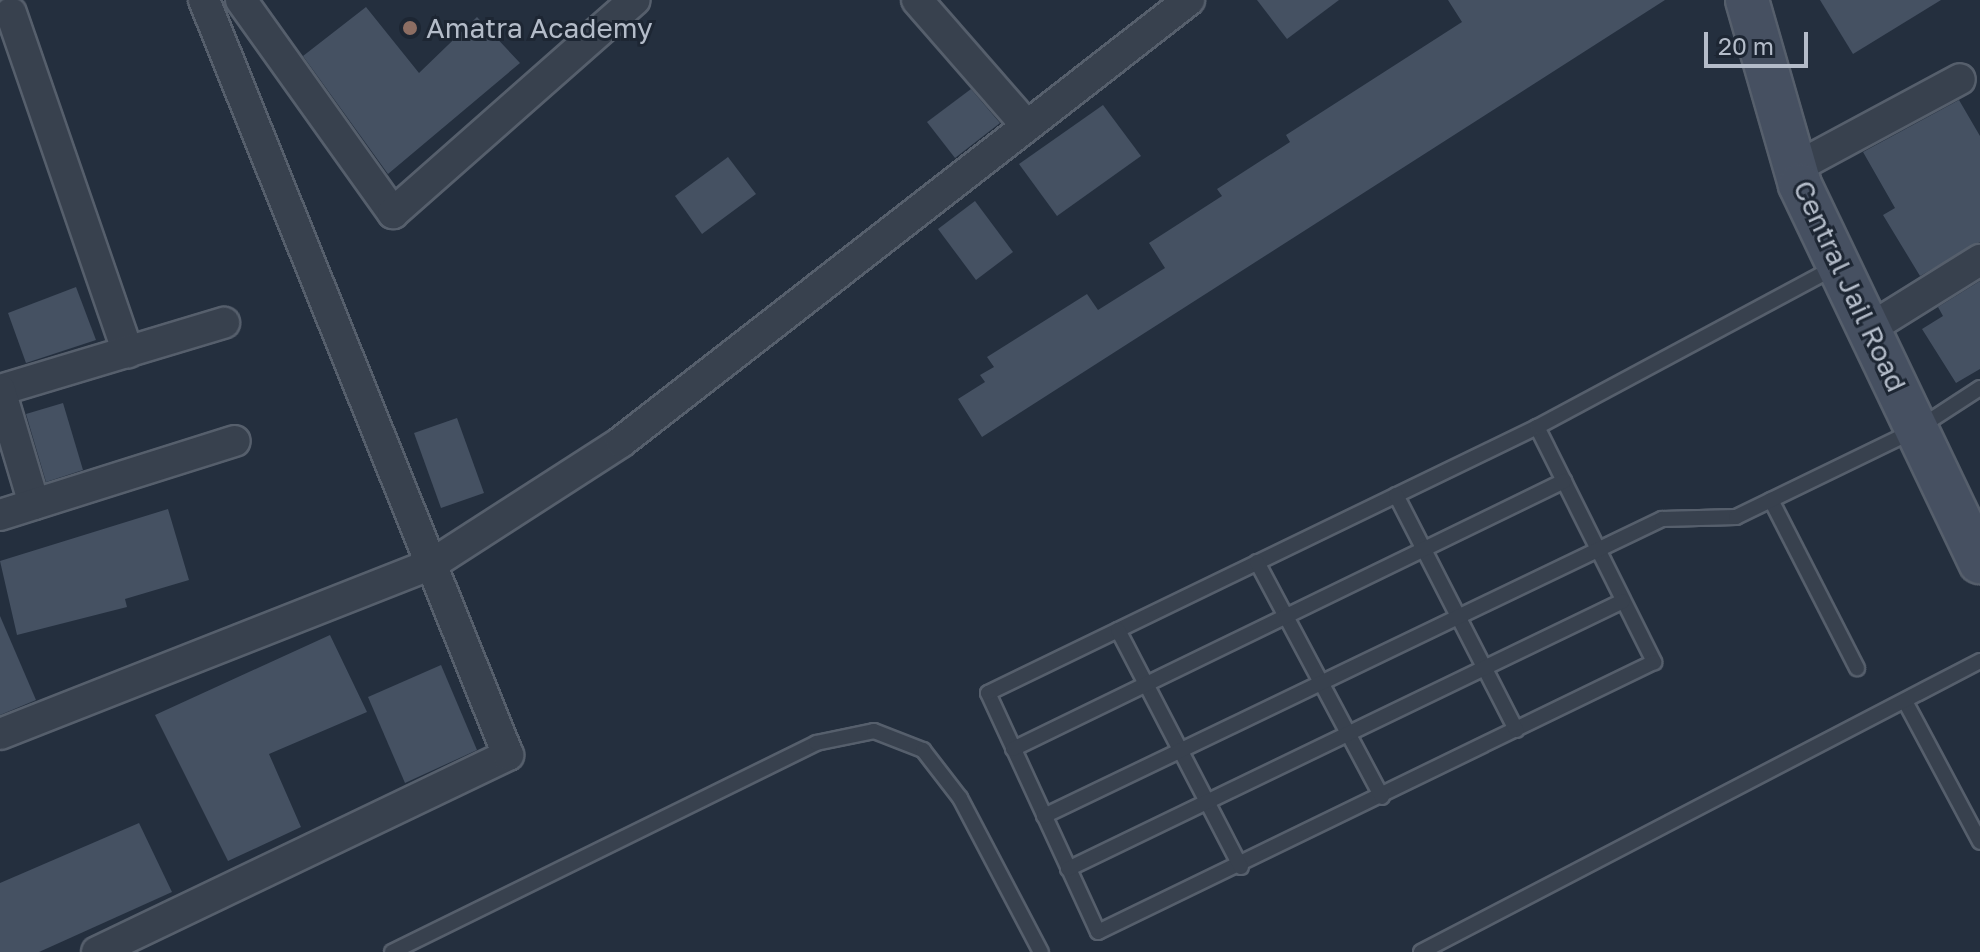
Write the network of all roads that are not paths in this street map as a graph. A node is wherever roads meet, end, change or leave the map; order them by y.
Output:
1 (204, 0) edge
2 (241, 0) edge
3 (635, 0) edge
4 (917, 0) edge
5 (1189, 0) edge
6 (1747, 0) edge
7 (11, 13) dead end
8 (1960, 79) dead end
9 (1027, 126) junction
10 (1795, 168) junction
11 (1980, 260) edge
12 (1838, 265) junction
13 (224, 323) dead end
14 (1869, 329) junction
15 (128, 352) junction
16 (1980, 388) edge
17 (0, 390) edge
18 (1537, 427) junction
19 (1917, 429) junction
20 (235, 441) dead end
21 (1564, 481) junction
22 (1396, 495) junction
23 (1771, 500) junction
24 (34, 504) junction
25 (0, 515) edge
26 (1597, 548) junction
27 (1424, 549) junction
28 (1257, 562) junction
29 (1980, 562) edge
30 (432, 564) junction
31 (1623, 601) junction
32 (1286, 616) junction
33 (1457, 616) junction
34 (1118, 630) junction
35 (1980, 661) edge
36 (1857, 668) dead end
37 (1485, 669) junction
38 (1322, 681) junction
39 (1145, 685) junction
40 (1907, 705) junction
41 (1516, 730) junction
42 (0, 734) edge
43 (1349, 735) junction
44 (1013, 749) junction
45 (1178, 750) junction
46 (1382, 797) junction
47 (1205, 801) junction
48 (1044, 816) junction
49 (1980, 842) edge
50 (1241, 867) junction
51 (1068, 869) junction
52 (97, 952) edge
53 (392, 952) edge
54 (1041, 952) edge
55 (1421, 952) edge

1 - 30 street
2 - 3 street
4 - 9 street
5 - 9 street
6 - 10 main road, Central Jail Road
7 - 15 street
8 - 10 street
9 - 30 street
10 - 12 main road, Central Jail Road
11 - 14 street
12 - 14 main road, Central Jail Road
12 - 18 lane
13 - 15 street
14 - 19 main road, Central Jail Road
15 - 17 street
16 - 19 lane
17 - 24 street
18 - 21 lane
18 - 22 lane
19 - 23 lane
19 - 29 main road, Central Jail Road
20 - 24 street
21 - 26 lane
21 - 27 lane
22 - 27 lane
22 - 28 lane
23 - 26 lane
23 - 36 lane
24 - 25 street
26 - 31 lane
26 - 33 lane
27 - 32 lane
27 - 33 lane
28 - 32 lane
28 - 34 lane
30 - 42 street
30 - 52 street
31 - 37 lane
31 - 41 lane
32 - 38 lane
32 - 39 lane
33 - 37 lane
33 - 38 lane
34 - 39 lane
34 - 44 lane
35 - 40 lane
37 - 41 lane
37 - 43 lane
38 - 43 lane
38 - 45 lane
39 - 44 lane
39 - 45 lane
40 - 49 lane
40 - 55 lane
41 - 46 lane
43 - 46 lane
43 - 47 lane
44 - 48 lane
45 - 47 lane
45 - 48 lane
46 - 50 lane
47 - 50 lane
47 - 51 lane
48 - 51 lane
50 - 51 lane
53 - 54 lane

